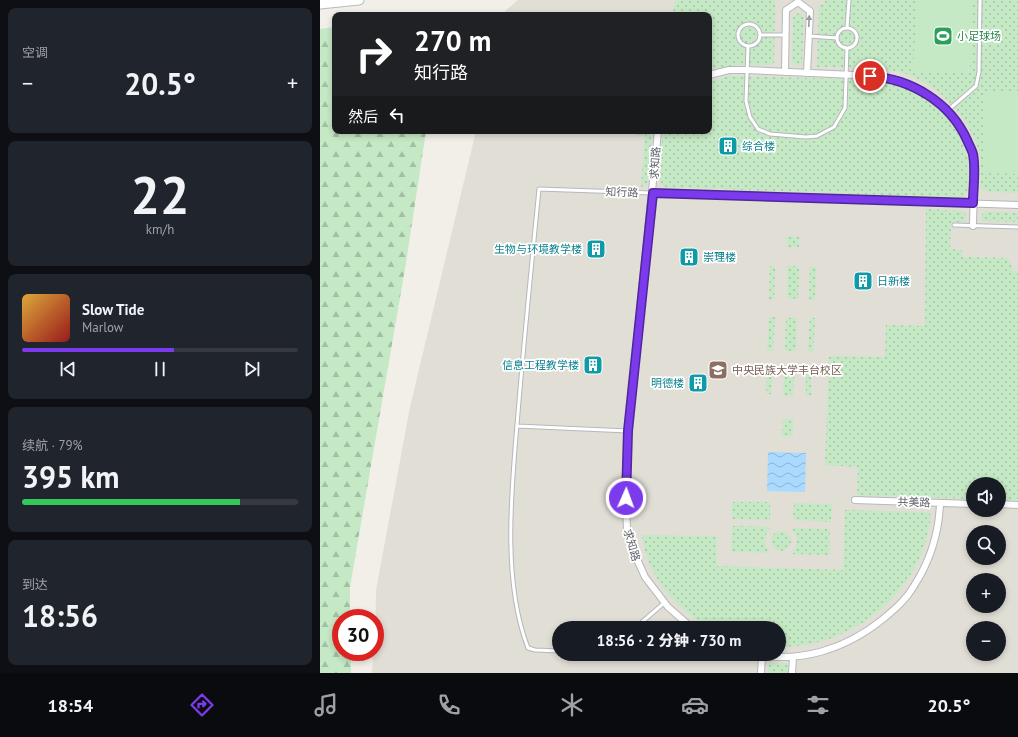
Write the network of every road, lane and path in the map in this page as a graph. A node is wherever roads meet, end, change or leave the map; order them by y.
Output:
1 (359, 0) edge
2 (849, 0) edge
3 (980, 0) edge
4 (798, 1) edge
5 (320, 4) edge
6 (847, 28) junction
7 (760, 35) junction
8 (786, 35) junction
9 (809, 36) junction
10 (837, 38) junction
11 (748, 46) junction
12 (847, 48) junction
13 (747, 70) junction
14 (785, 72) junction
15 (807, 73) junction
16 (712, 74) edge
17 (846, 75) junction
18 (947, 111) junction
19 (658, 134) edge
20 (653, 193) junction
21 (973, 203) junction
22 (1018, 205) edge
23 (954, 225) dead end
24 (973, 226) junction
25 (1018, 227) edge
26 (517, 426) junction
27 (628, 431) junction
28 (855, 500) dead end
29 (940, 503) junction
30 (966, 504) edge
31 (1006, 504) edge
32 (1018, 505) edge
33 (664, 603) junction
34 (643, 621) edge
35 (684, 621) edge
36 (552, 651) edge
37 (786, 657) edge
38 (793, 657) junction
39 (762, 661) edge
40 (761, 673) edge
41 (792, 673) edge

1 - 5 main road
2 - 6 lane
3 - 18 lane
4 - 8 street
9 -> 4 street
6 - 10 lane
6 - 12 lane
7 - 8 lane
7 - 11 lane
7 - 11 lane
8 - 14 street
9 - 10 lane
9 - 15 street
10 - 12 lane
11 - 13 lane
12 - 17 lane
13 - 14 street
13 - 16 street
13 - 17 lane
14 - 15 street
15 - 17 street
17 - 18 street
18 - 21 street
19 - 20 street, 求知路
20 - 21 street, 知行路
20 - 26 lane, 知行路
20 - 27 street, 求知路
21 - 22 street, 知行路
21 - 24 street
23 - 24 lane
24 - 25 lane
26 - 27 lane
26 - 36 lane
27 - 33 street, 求知路
28 - 29 street, 共美路
29 - 30 street, 共美路
29 - 38 street
31 - 32 street
33 - 34 lane
33 - 35 street, 求知路
37 - 38 street
38 - 41 street
39 - 40 street

